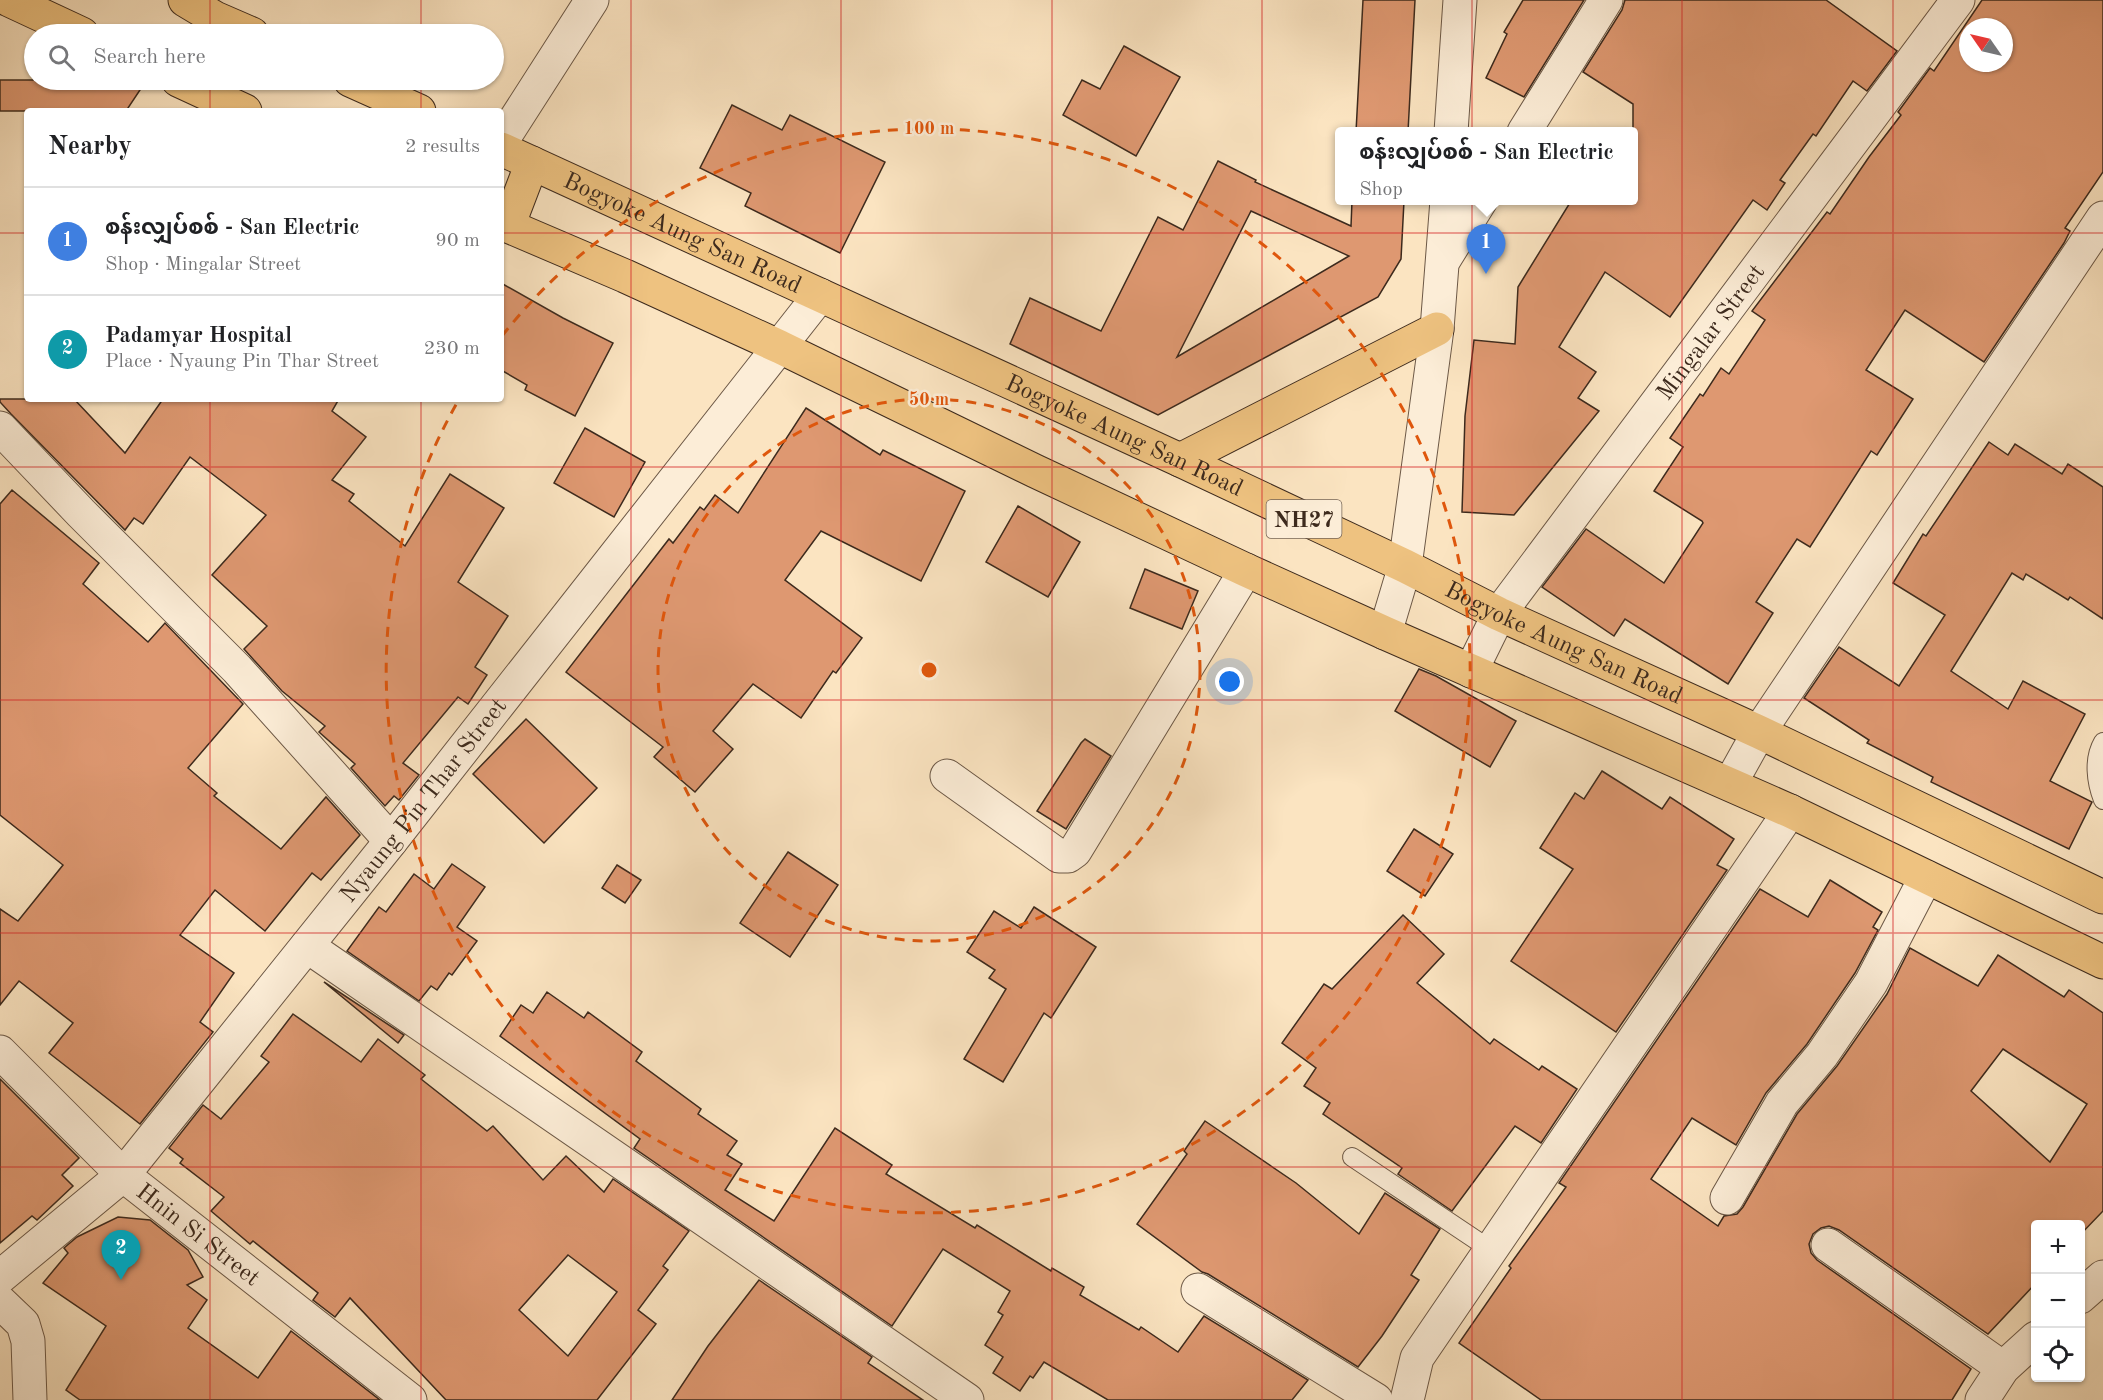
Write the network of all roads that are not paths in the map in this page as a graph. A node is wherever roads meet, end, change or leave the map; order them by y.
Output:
1 (9, 0) edge
2 (185, 0) edge
3 (592, 0) edge
4 (1460, 0) edge
5 (1606, 0) edge
6 (1958, 0) edge
7 (61, 24) edge
8 (229, 24) edge
9 (200, 90) edge
10 (372, 90) edge
11 (239, 108) edge
12 (412, 108) edge
13 (1451, 127) edge
14 (1527, 127) edge
15 (504, 137) edge
16 (504, 150) edge
17 (532, 163) junction
18 (1446, 205) edge
19 (1478, 205) edge
20 (2103, 218) edge
21 (504, 225) edge
22 (1442, 262) junction
23 (820, 295) junction
24 (1437, 329) junction
25 (780, 347) junction
26 (0, 428) edge
27 (1180, 460) junction
28 (1405, 566) junction
29 (1246, 570) junction
30 (1498, 614) junction
31 (1385, 633) junction
32 (1471, 671) junction
33 (1758, 732) junction
34 (2103, 742) edge
35 (947, 776) dead end
36 (1730, 784) junction
37 (2103, 800) edge
38 (1790, 811) junction
39 (391, 841) junction
40 (1926, 877) junction
41 (2103, 897) edge
42 (307, 946) junction
43 (2103, 962) edge
44 (0, 1052) edge
45 (1352, 1157) dead end
46 (123, 1175) junction
47 (1727, 1198) dead end
48 (1828, 1245) dead end
49 (1491, 1250) junction
50 (0, 1277) edge
51 (2103, 1277) edge
52 (1198, 1290) dead end
53 (2085, 1293) edge
54 (0, 1302) edge
55 (2031, 1343) edge
56 (2003, 1368) junction
57 (30, 1400) edge
58 (411, 1400) edge
59 (967, 1400) edge
60 (1376, 1400) edge
61 (1407, 1400) edge
62 (1982, 1400) edge

1 - 7 highway
2 - 8 highway
3 - 15 street
4 - 13 street
5 - 14 street
6 - 30 street, Mingalar Street
9 - 11 highway
10 - 12 highway
16 - 17 highway, Bogyoke Aung San Road / NH27
17 - 21 highway
17 - 23 highway, Bogyoke Aung San Road / NH27
18 - 22 street
19 - 22 street
20 - 33 street
21 - 25 highway
22 - 24 street
23 - 25 street, Nyaung Pin Thar Street
23 - 27 highway, Bogyoke Aung San Road / NH27
24 - 27 highway
24 - 28 street
25 - 29 highway
25 - 39 street, Nyaung Pin Thar Street
26 - 39 street
27 - 28 highway, Bogyoke Aung San Road / NH27
28 - 30 highway, Bogyoke Aung San Road / NH27
28 - 31 street
29 - 31 highway
29 - 35 street
30 - 32 street, Mingalar Street
30 - 33 highway, Bogyoke Aung San Road / NH27
31 - 32 highway
32 - 36 highway
33 - 36 street
33 - 41 highway, Bogyoke Aung San Road / NH27
34 - 37 lane
36 - 38 highway
38 - 40 highway
38 - 49 street
39 - 42 street, Nyaung Pin Thar Street
40 - 43 highway
40 - 47 street
42 - 46 street, Nyaung Pin Thar Street
42 - 59 street
44 - 46 street, Hnin Si Street
45 - 49 lane
46 - 50 street, Nyaung Pin Thar Street
46 - 58 street, Hnin Si Street
48 - 56 street
49 - 61 street
51 - 53 street
52 - 60 street
54 - 57 street
55 - 56 street
56 - 62 street

